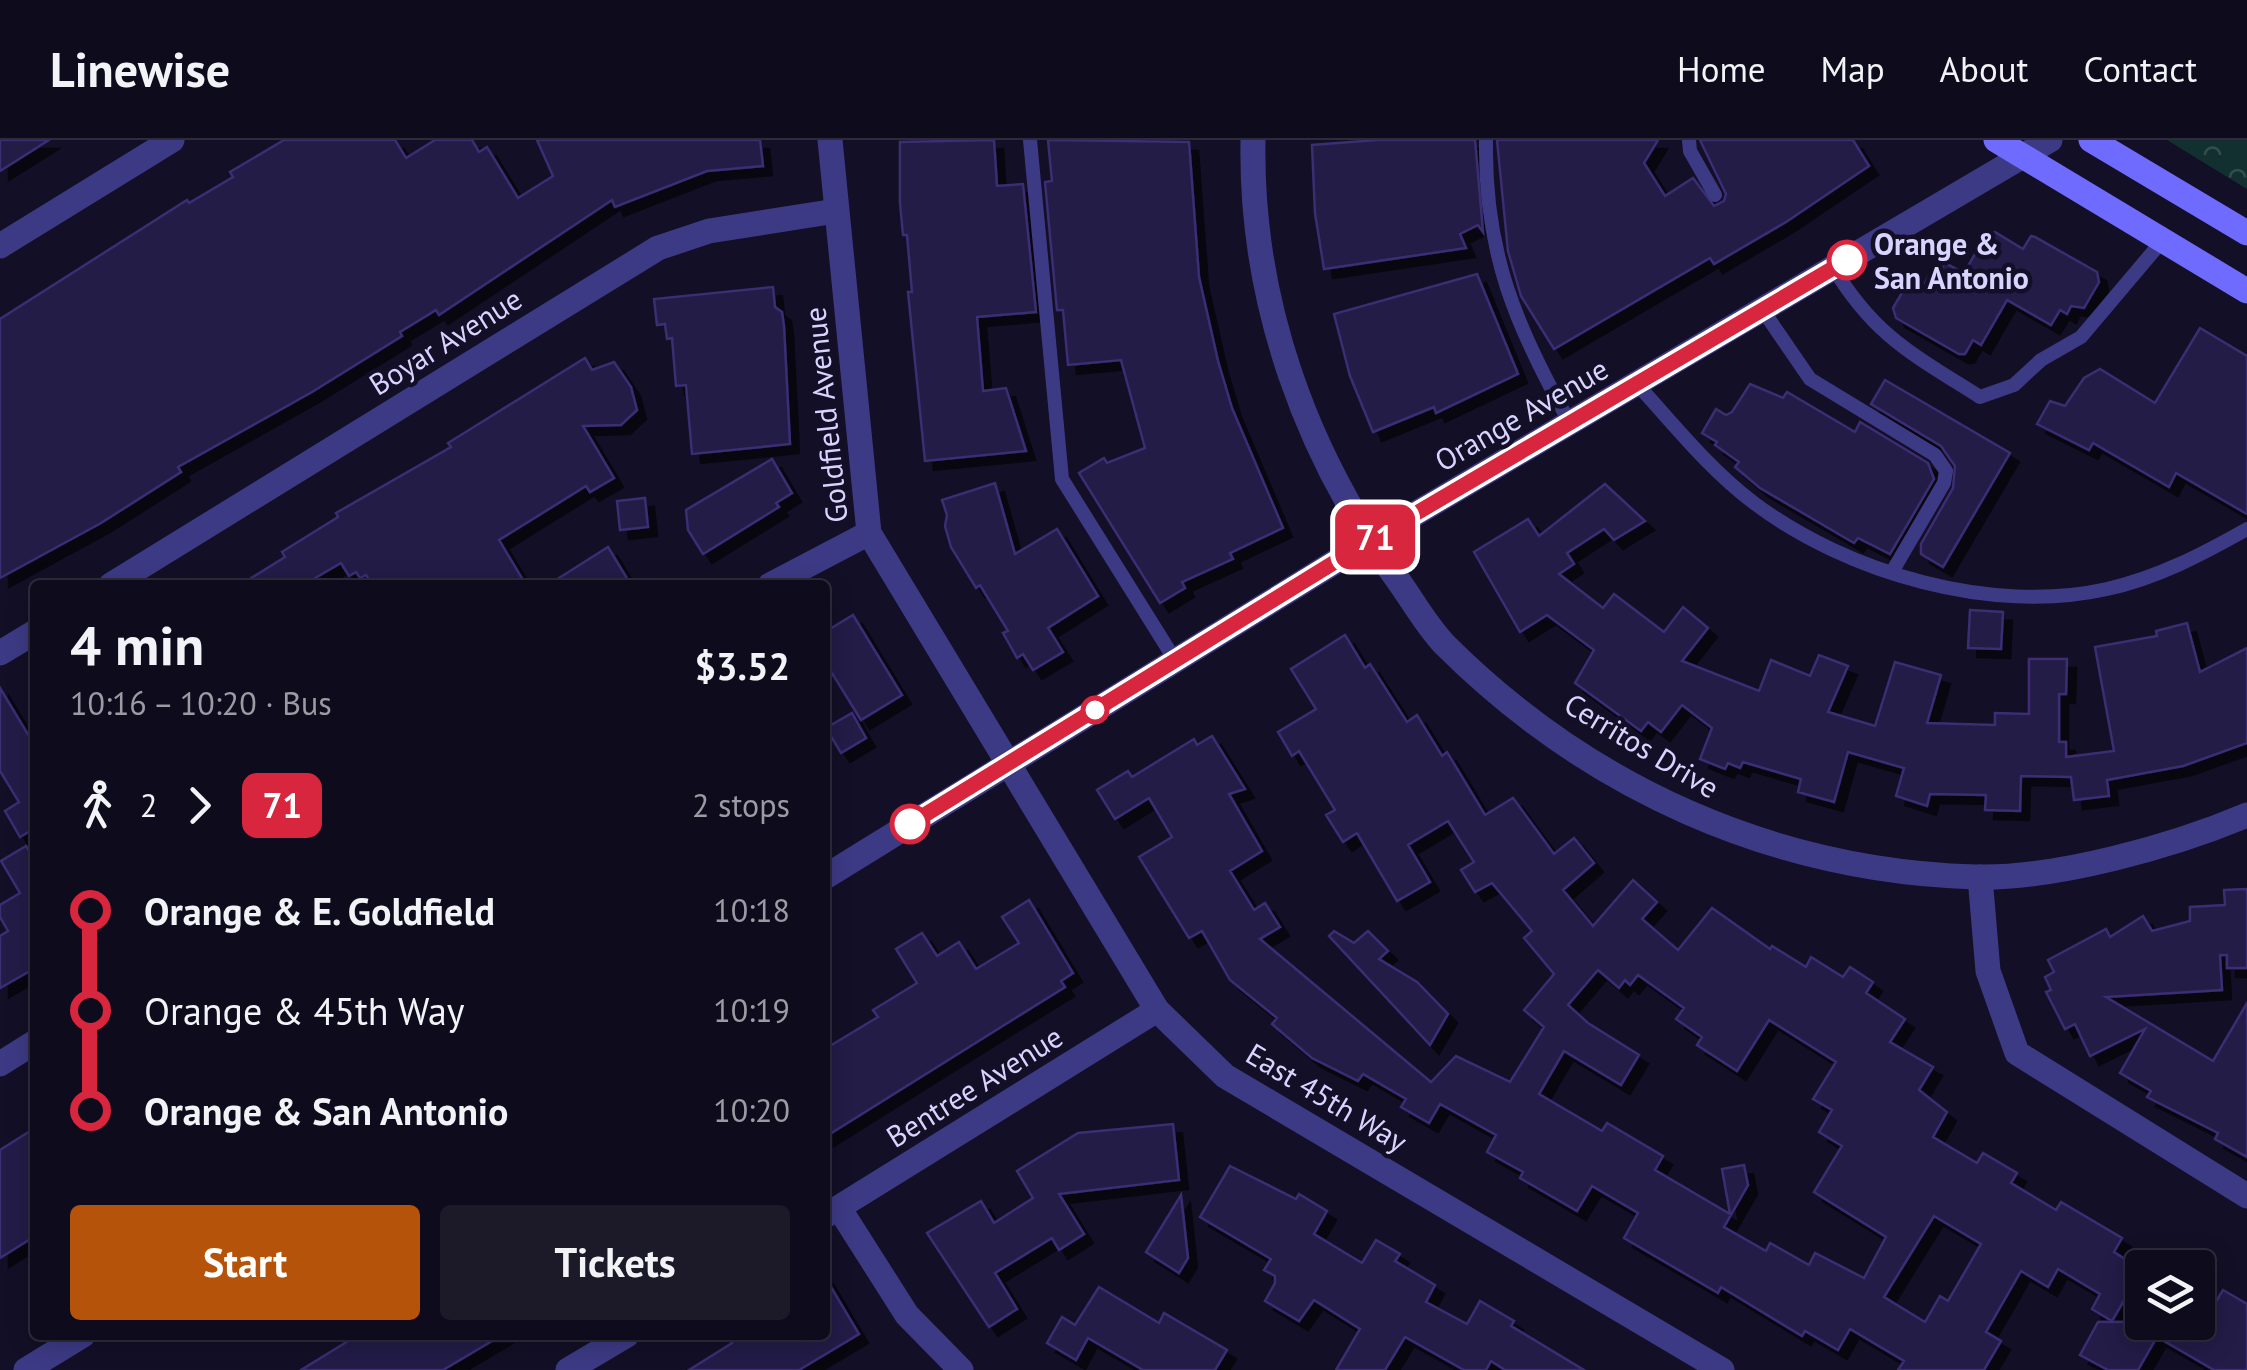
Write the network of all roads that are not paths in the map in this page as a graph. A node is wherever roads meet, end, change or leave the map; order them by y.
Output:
1 (172, 140) edge
2 (830, 140) edge
3 (1030, 140) edge
4 (1253, 140) edge
5 (1486, 140) edge
6 (1689, 140) edge
7 (1996, 140) edge
8 (2050, 140) edge
9 (2091, 140) edge
10 (2022, 154) junction
11 (1715, 195) dead end
12 (836, 211) junction
13 (2247, 233) edge
14 (2163, 240) junction
15 (0, 246) edge
16 (1833, 267) junction
17 (2247, 291) edge
18 (1762, 309) junction
19 (1638, 384) junction
20 (1570, 423) junction
21 (2247, 529) edge
22 (869, 533) junction
23 (1369, 541) junction
24 (1892, 572) junction
25 (119, 580) edge
26 (780, 580) edge
27 (30, 635) edge
28 (0, 653) edge
29 (1175, 660) junction
30 (1011, 763) junction
31 (2247, 815) edge
32 (830, 873) edge
33 (1980, 878) junction
34 (1157, 1010) junction
35 (30, 1045) edge
36 (0, 1064) edge
37 (2247, 1196) edge
38 (832, 1212) edge
39 (75, 1340) edge
40 (618, 1340) edge
41 (26, 1370) edge
42 (568, 1370) edge
43 (961, 1370) edge
44 (1722, 1370) edge

1 - 15 street
2 - 12 street, Goldfield Avenue
3 - 29 lane
4 - 23 street, Cerritos Drive
5 - 20 lane
6 - 11 lane
7 - 10 main road
8 - 10 street, Orange Avenue
9 - 13 main road
10 - 14 main road
10 - 16 street, Orange Avenue
12 - 22 street, Goldfield Avenue
12 - 25 street, Boyar Avenue
14 - 16 lane
14 - 17 main road
16 - 18 street, Orange Avenue
18 - 19 street, Orange Avenue
18 - 24 lane
19 - 20 street, Orange Avenue
19 - 24 lane
20 - 23 street, Orange Avenue
21 - 24 lane
22 - 26 street
22 - 30 street, Goldfield Avenue
23 - 29 street, Orange Avenue
23 - 33 street, Cerritos Drive
27 - 28 street
29 - 30 street, Orange Avenue
30 - 32 street, Orange Avenue
30 - 34 street, East 45th Way
31 - 33 street, Cerritos Drive
33 - 37 street
34 - 38 street, Bentree Avenue
34 - 44 street, East 45th Way
35 - 36 street
38 - 43 street
39 - 41 street
40 - 42 street

